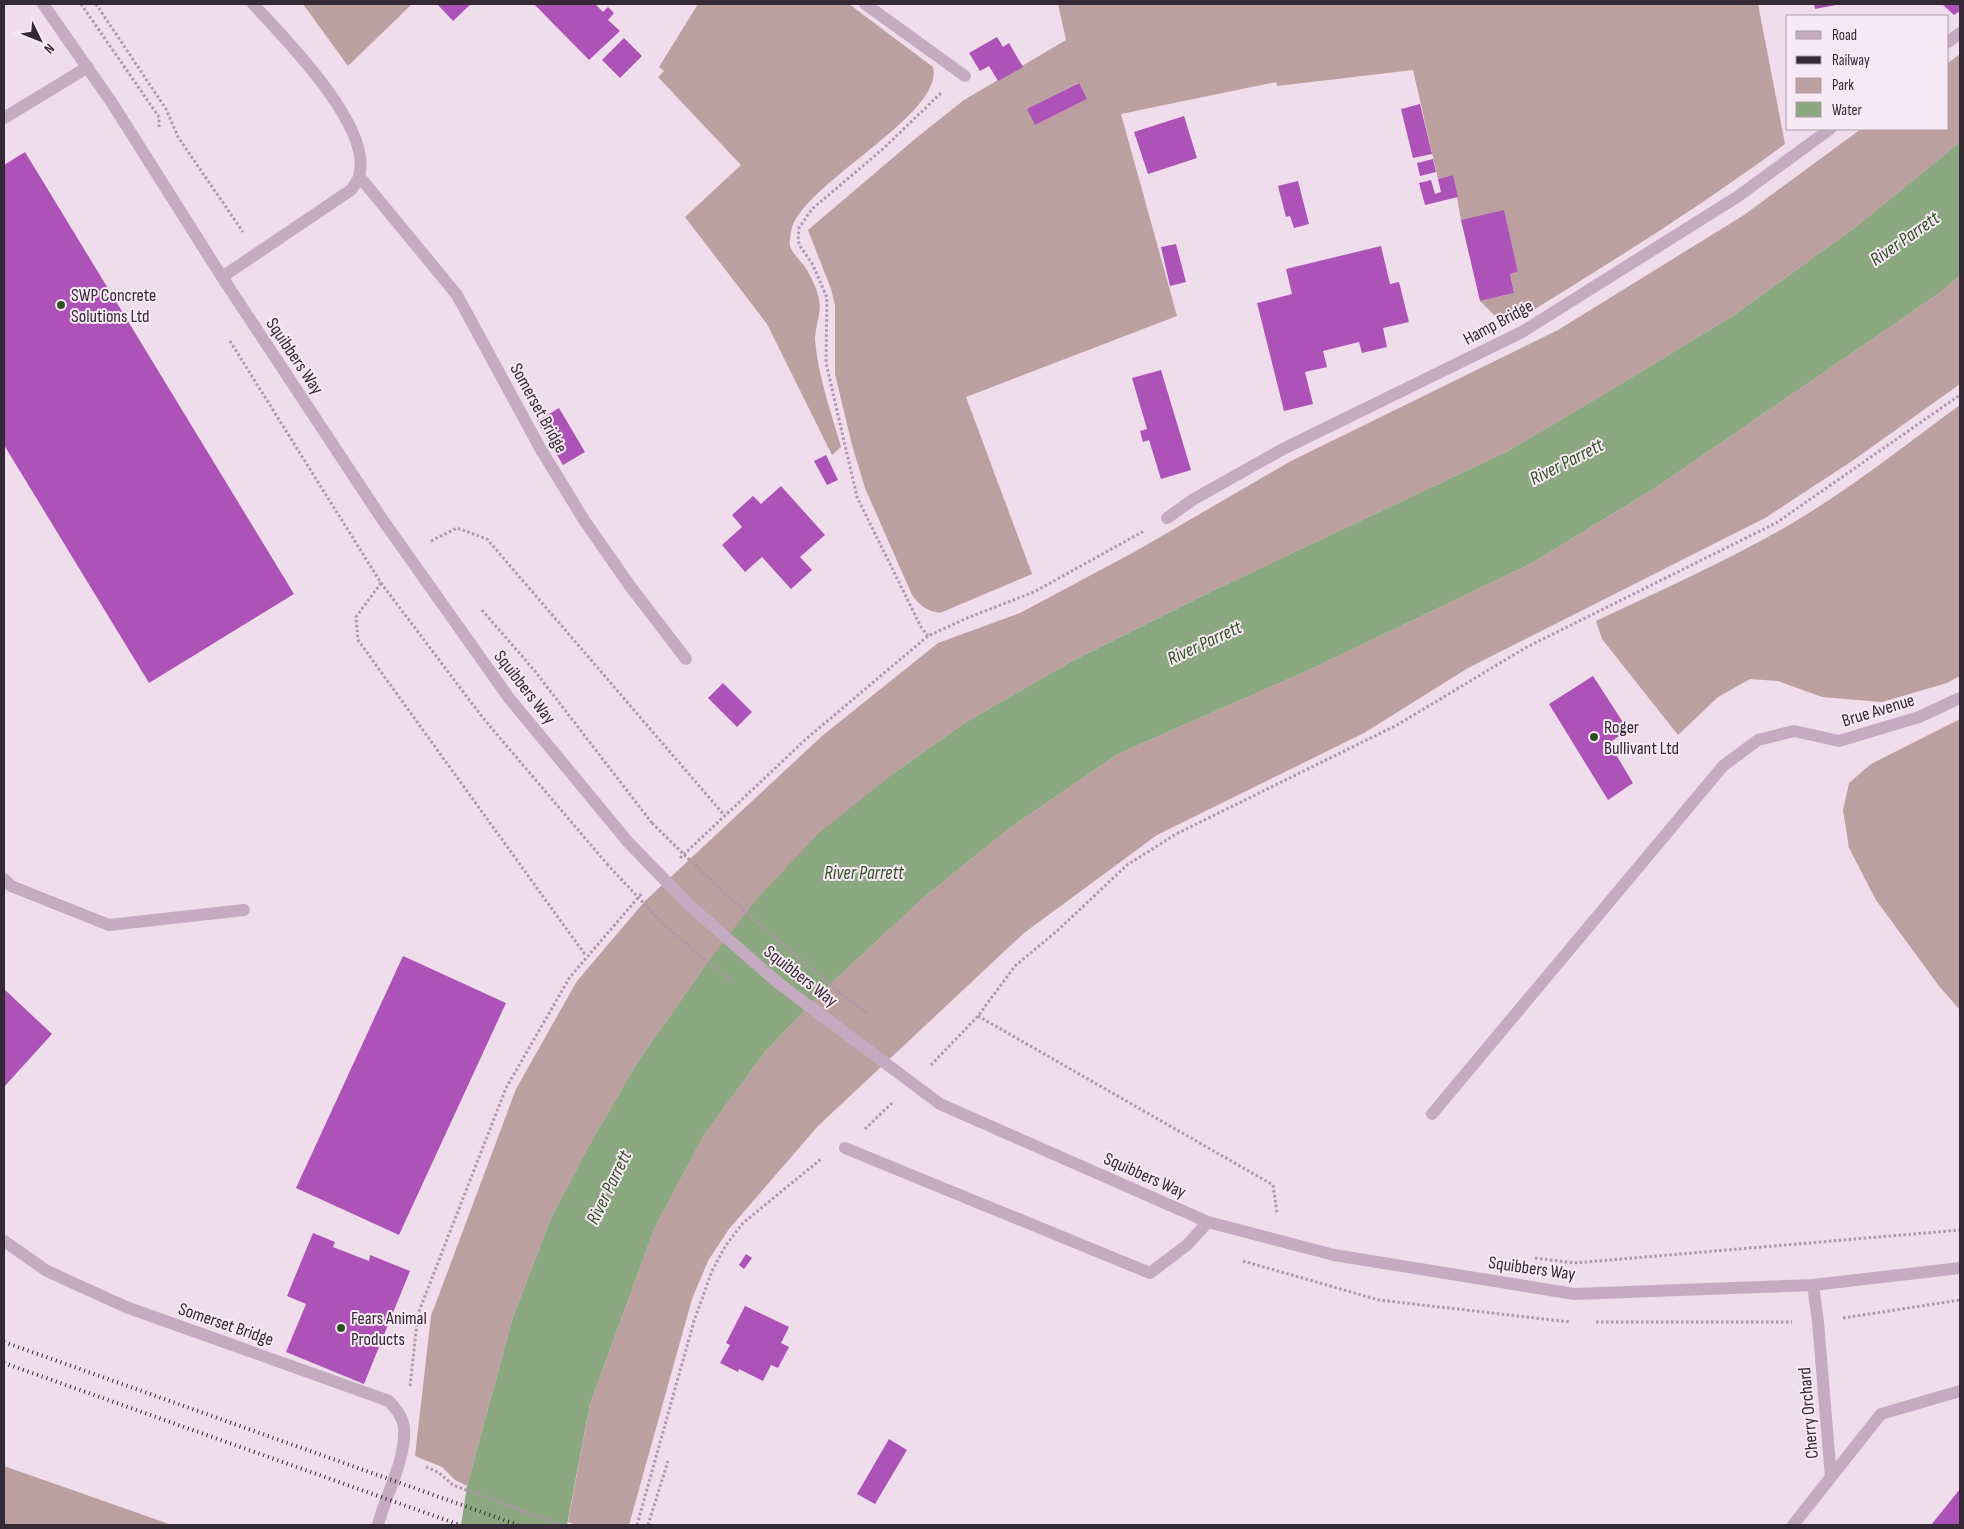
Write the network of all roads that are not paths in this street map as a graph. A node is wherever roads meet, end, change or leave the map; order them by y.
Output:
1 (43, 4) edge
2 (253, 4) edge
3 (866, 4) edge
4 (1960, 33) edge
5 (1949, 41) edge
6 (88, 67) junction
7 (965, 76) dead end
8 (4, 118) edge
9 (1829, 130) edge
10 (359, 176) junction
11 (222, 277) junction
12 (1167, 518) dead end
13 (686, 659) dead end
14 (1960, 698) edge
15 (4, 879) edge
16 (244, 910) dead end
17 (1432, 1114) dead end
18 (845, 1148) road end
19 (1208, 1222) junction
20 (4, 1241) edge
21 (1960, 1268) edge
22 (1813, 1285) junction
23 (1960, 1391) edge
24 (1831, 1477) junction
25 (379, 1523) edge
26 (1793, 1525) edge

1 - 6 street, Squibbers Way
2 - 10 street
3 - 7 street
4 - 5 street
6 - 8 street
6 - 11 street, Squibbers Way
9 - 12 street, Hamp Bridge
10 - 11 street
10 - 13 street, Somerset Bridge
11 - 19 street, Squibbers Way, bridge
14 - 17 street, Brue Avenue
15 - 16 street
18 - 19 street
19 - 22 street, Squibbers Way
20 - 25 street, Somerset Bridge
21 - 22 street, Squibbers Way
22 - 24 street, Cherry Orchard
23 - 24 street
24 - 26 street, Cherry Orchard

